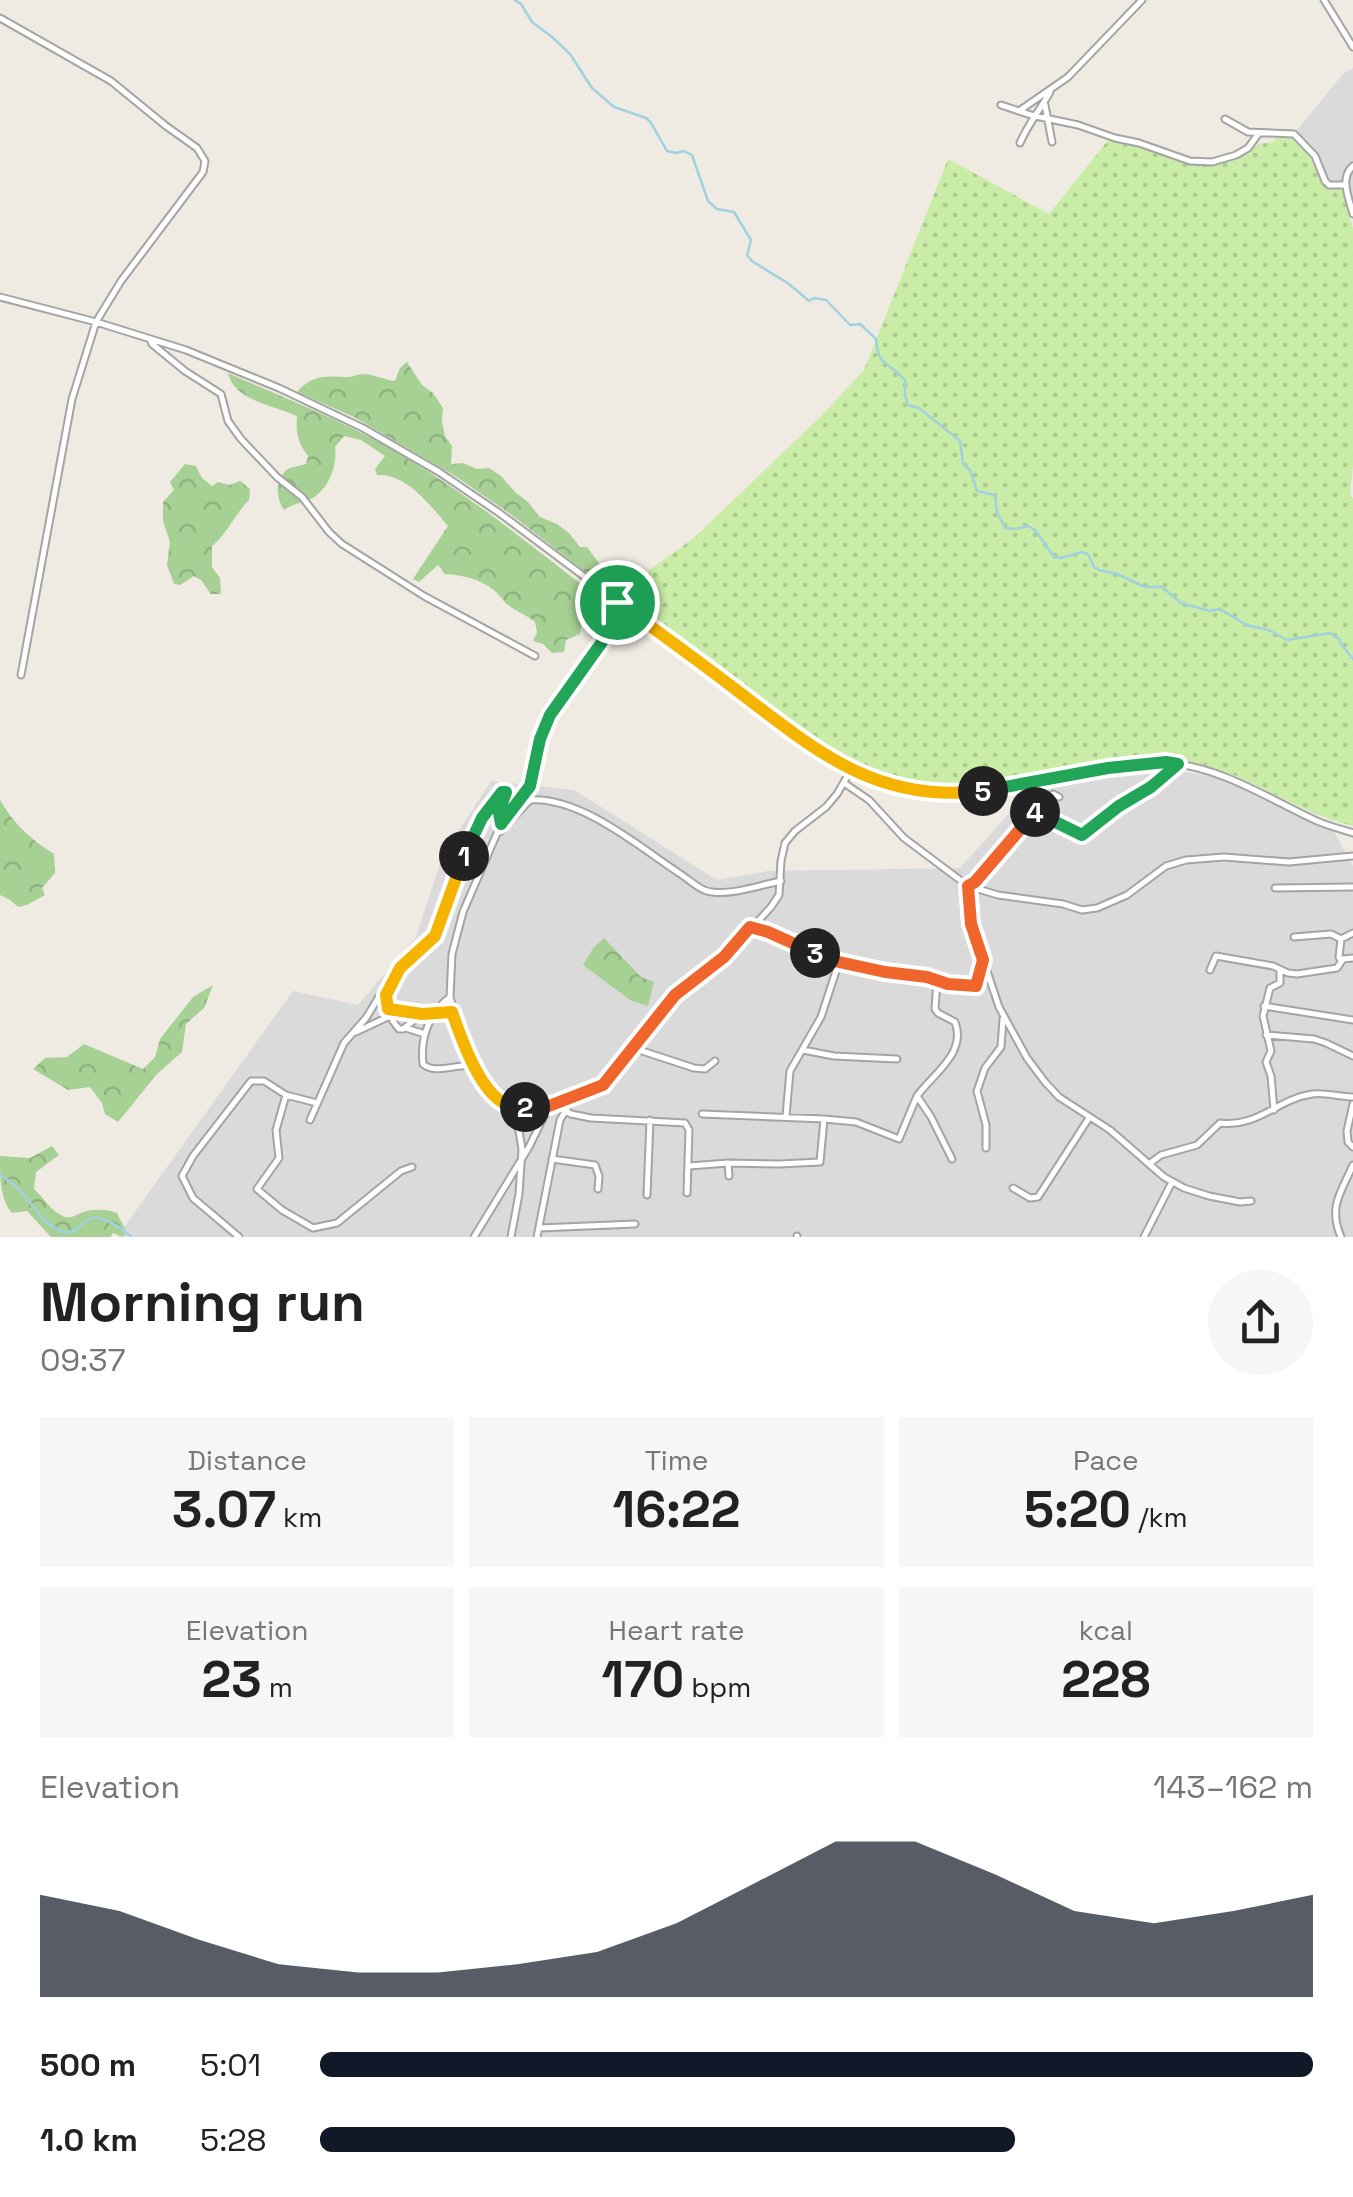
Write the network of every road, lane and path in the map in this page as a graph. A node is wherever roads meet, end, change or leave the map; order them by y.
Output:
1 (1142, 0) edge
2 (1324, 0) edge
3 (0, 18) edge
4 (1353, 46) edge
5 (1052, 90) junction
6 (1044, 102) junction
7 (1002, 105) dead end
8 (1020, 111) junction
9 (1035, 116) junction
10 (1048, 119) junction
11 (1225, 119) dead end
12 (1259, 132) junction
13 (1020, 142) dead end
14 (1052, 142) dead end
15 (1353, 166) edge
16 (1346, 185) junction
17 (1353, 214) edge
18 (0, 297) edge
19 (96, 322) junction
20 (150, 339) junction
21 (617, 602) junction
22 (536, 656) dead end
23 (21, 675) dead end
24 (1178, 764) junction
25 (851, 770) junction
26 (844, 783) junction
27 (1059, 797) dead end
28 (1036, 812) junction
29 (501, 824) junction
30 (1353, 833) edge
31 (496, 837) junction
32 (1353, 856) edge
33 (781, 881) junction
34 (968, 886) junction
35 (1353, 887) edge
36 (1276, 888) dead end
37 (750, 927) junction
38 (1353, 934) edge
39 (1294, 936) dead end
40 (1341, 938) junction
41 (1353, 958) edge
42 (983, 960) junction
43 (1342, 960) junction
44 (839, 962) junction
45 (400, 968) junction
46 (1210, 970) dead end
47 (1280, 970) junction
48 (938, 980) junction
49 (450, 997) junction
50 (1264, 1006) junction
51 (389, 1012) junction
52 (452, 1012) junction
53 (422, 1014) junction
54 (433, 1014) junction
55 (1004, 1016) junction
56 (1353, 1020) edge
57 (406, 1028) junction
58 (352, 1033) junction
59 (426, 1034) junction
60 (1266, 1035) junction
61 (633, 1048) junction
62 (803, 1050) junction
63 (1353, 1056) edge
64 (897, 1059) dead end
65 (714, 1061) dead end
66 (476, 1066) junction
67 (286, 1095) junction
68 (917, 1096) junction
69 (573, 1097) junction
70 (1353, 1100) edge
71 (318, 1103) junction
72 (508, 1105) junction
73 (549, 1106) junction
74 (1274, 1110) junction
75 (566, 1111) junction
76 (702, 1114) dead end
77 (786, 1116) junction
78 (824, 1118) junction
79 (1090, 1118) junction
80 (310, 1120) dead end
81 (650, 1120) junction
82 (1353, 1147) edge
83 (986, 1148) dead end
84 (552, 1158) junction
85 (952, 1159) dead end
86 (522, 1160) junction
87 (728, 1163) junction
88 (1149, 1164) junction
89 (1353, 1164) edge
90 (412, 1166) dead end
91 (689, 1166) junction
92 (729, 1176) dead end
93 (1172, 1182) junction
94 (1013, 1188) dead end
95 (598, 1190) dead end
96 (687, 1193) dead end
97 (647, 1195) dead end
98 (1251, 1200) dead end
99 (635, 1224) dead end
100 (539, 1228) junction
101 (239, 1237) edge
102 (474, 1237) edge
103 (511, 1237) edge
104 (537, 1237) edge
105 (1144, 1237) edge
106 (1341, 1237) edge

1 - 5 street
2 - 4 street
3 - 19 street
5 - 6 street
5 - 8 street
6 - 9 street
6 - 10 street
7 - 8 street
8 - 9 street
9 - 10 street
9 - 13 street
10 - 12 street
10 - 14 street
11 - 12 street
12 - 16 street
15 - 16 street
16 - 17 street
18 - 19 street
19 - 20 street
19 - 23 street
20 - 21 street
20 - 22 street
21 - 25 street
21 - 29 street
24 - 25 street
24 - 28 street
24 - 30 street
25 - 26 street
26 - 33 street
26 - 34 street
27 - 28 street
28 - 34 street
29 - 31 street
29 - 45 street
31 - 33 street
31 - 49 street
32 - 34 street
33 - 37 street
34 - 42 street
35 - 36 street
37 - 44 street
37 - 61 street
38 - 40 street
39 - 40 street
40 - 43 street
41 - 43 street
42 - 48 street
42 - 55 street
43 - 47 street
44 - 48 street
44 - 62 street
45 - 51 street
45 - 58 street
46 - 47 street
47 - 50 street
48 - 68 street
49 - 52 street
49 - 54 street
50 - 56 street
50 - 60 street
51 - 53 street
51 - 57 street
51 - 58 street
52 - 54 street
52 - 66 street
53 - 54 street
53 - 57 street
54 - 59 street
55 - 79 street
55 - 83 street
57 - 59 street
58 - 71 street
59 - 66 street
60 - 63 street
60 - 74 street
61 - 65 street
61 - 69 street
62 - 64 street
62 - 77 street
66 - 72 street
67 - 71 street
67 - 90 street
67 - 101 street
68 - 78 street
68 - 85 street
69 - 73 street
69 - 75 street
70 - 74 street
70 - 82 street
71 - 80 street
72 - 73 street
72 - 86 street
73 - 86 street
74 - 88 street
75 - 81 street
75 - 84 street
76 - 77 street
77 - 78 street
78 - 87 street
79 - 88 street
79 - 94 street
81 - 91 street
81 - 97 street
84 - 95 street
84 - 100 street
86 - 102 street
86 - 103 street
87 - 91 street
87 - 92 street
88 - 93 street
89 - 106 street
91 - 96 street
93 - 98 street
93 - 105 street
99 - 100 street
100 - 104 street

